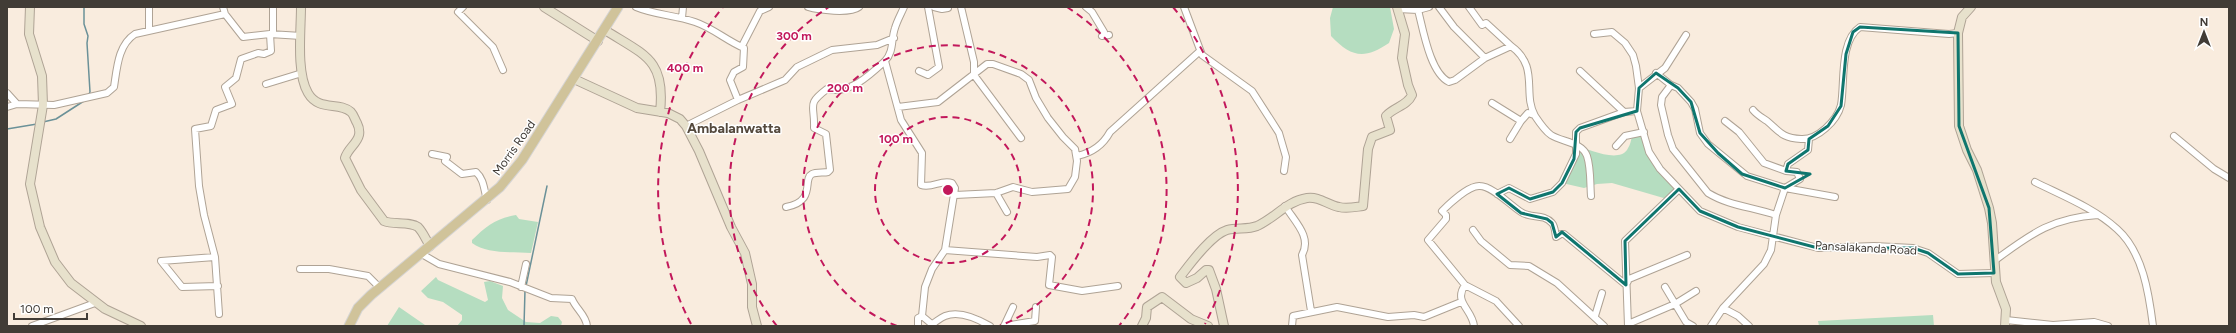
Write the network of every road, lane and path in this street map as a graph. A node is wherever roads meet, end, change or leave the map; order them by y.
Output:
1 (30, 7) edge
2 (149, 7) edge
3 (223, 7) edge
4 (273, 7) edge
5 (301, 7) edge
6 (462, 7) edge
7 (544, 7) edge
8 (618, 7) edge
9 (636, 7) edge
10 (683, 7) edge
11 (769, 7) edge
12 (808, 7) edge
13 (859, 7) edge
14 (904, 7) edge
15 (928, 7) edge
16 (934, 7) edge
17 (961, 7) edge
18 (1086, 7) edge
19 (1184, 7) edge
20 (1429, 7) edge
21 (1439, 7) edge
22 (1469, 7) edge
23 (1972, 7) edge
24 (948, 8) edge
25 (1397, 8) edge
26 (757, 9) edge
27 (1418, 10) junction
28 (225, 14) junction
29 (682, 18) junction
30 (605, 30) junction
31 (149, 31) junction
32 (1958, 33) junction
33 (272, 34) junction
34 (1594, 34) dead end
35 (1109, 35) dead end
36 (1686, 35) dead end
37 (301, 36) junction
38 (894, 38) junction
39 (598, 41) junction
40 (742, 46) junction
41 (1511, 46) junction
42 (1200, 51) junction
43 (1486, 58) junction
44 (885, 61) junction
45 (503, 70) dead end
46 (919, 71) dead end
47 (1580, 71) dead end
48 (302, 73) junction
49 (1656, 73) junction
50 (974, 75) junction
51 (574, 79) junction
52 (266, 84) dead end
53 (1670, 85) junction
54 (1640, 88) junction
55 (7, 93) edge
56 (738, 100) junction
57 (1492, 103) dead end
58 (17, 104) junction
59 (43, 105) junction
60 (7, 107) edge
61 (898, 107) junction
62 (1753, 110) dead end
63 (1637, 111) junction
64 (660, 112) junction
65 (1624, 112) junction
66 (1534, 115) junction
67 (1521, 121) junction
68 (1725, 121) dead end
69 (686, 126) junction
70 (1644, 132) junction
71 (2174, 136) dead end
72 (1021, 138) dead end
73 (1510, 139) dead end
74 (1809, 139) junction
75 (1576, 145) junction
76 (1616, 146) dead end
77 (432, 154) dead end
78 (1077, 156) junction
79 (1284, 171) dead end
80 (1786, 171) junction
81 (2229, 178) edge
82 (2035, 182) dead end
83 (1785, 188) junction
84 (1679, 189) junction
85 (996, 192) junction
86 (1497, 194) junction
87 (955, 195) junction
88 (1591, 196) dead end
89 (1835, 197) dead end
90 (487, 200) junction
91 (1285, 206) junction
92 (786, 207) dead end
93 (1007, 212) dead end
94 (2099, 215) junction
95 (1776, 216) junction
96 (1473, 230) dead end
97 (1774, 236) junction
98 (430, 246) junction
99 (946, 250) junction
100 (420, 254) junction
101 (1687, 255) dead end
102 (215, 257) junction
103 (1994, 261) junction
104 (526, 264) dead end
105 (300, 268) dead end
106 (1994, 273) junction
107 (1465, 285) junction
108 (1626, 285) junction
109 (218, 286) junction
110 (1118, 286) dead end
111 (379, 287) junction
112 (1665, 287) dead end
113 (525, 288) junction
114 (1696, 291) dead end
115 (1602, 293) dead end
116 (1461, 302) junction
117 (95, 303) junction
118 (1675, 304) junction
119 (1013, 307) dead end
120 (1036, 307) dead end
121 (1723, 308) junction
122 (1311, 311) junction
123 (219, 314) dead end
124 (922, 316) junction
125 (1595, 316) junction
126 (2005, 323) edge
127 (933, 325) edge
128 (1628, 325) edge
129 (32, 326) edge
130 (142, 326) edge
131 (348, 326) edge
132 (587, 326) edge
133 (757, 326) edge
134 (918, 326) edge
135 (990, 326) edge
136 (1004, 326) edge
137 (1142, 326) edge
138 (1208, 326) edge
139 (1224, 326) edge
140 (1292, 326) edge
141 (1474, 326) edge
142 (1519, 326) edge
143 (1604, 326) edge
144 (1692, 326) edge
145 (1712, 326) edge
146 (1749, 326) edge
147 (2108, 326) edge
148 (2153, 326) edge

1 - 59 street
2 - 31 street
3 - 28 street
4 - 33 street
5 - 37 street
6 - 45 street
7 - 39 street
8 - 30 main road, Morris Road
9 - 29 street
10 - 29 street
11 - 26 street
12 - 13 street
14 - 38 street
15 - 46 street
16 - 24 street
17 - 50 street
18 - 35 street
19 - 42 street
20 - 27 street
21 - 43 street
22 - 41 street
23 - 32 street
25 - 27 street
25 - 91 street
26 - 40 street
27 - 43 street
28 - 31 street
28 - 33 street
29 - 40 street
30 - 39 main road, Morris Road
30 - 64 street
31 - 59 street
32 - 74 street
32 - 103 street
33 - 37 street
33 - 102 street
34 - 54 street, Pansalakanda Road
36 - 49 street
37 - 48 street
38 - 44 street
38 - 56 street
39 - 51 main road, Morris Road
40 - 56 street
41 - 43 street
41 - 66 street
42 - 78 street
42 - 79 street
44 - 61 street
44 - 92 street
47 - 65 street
48 - 52 street
48 - 98 street
49 - 53 street
49 - 54 street
50 - 61 street
50 - 72 street
50 - 78 street
51 - 64 street
51 - 90 main road, Morris Road
53 - 83 street
53 - 95 street
54 - 63 street, Pansalakanda Road
55 - 58 street
56 - 69 street
57 - 67 street
58 - 59 street
58 - 60 street
59 - 117 street
61 - 87 street
62 - 74 street
63 - 65 street
63 - 70 street, Pansalakanda Road
64 - 69 street
65 - 75 street
66 - 67 street
66 - 75 street
67 - 73 street
68 - 80 street
69 - 133 street
70 - 76 street
70 - 84 street, Pansalakanda Road
71 - 81 street
74 - 80 street
75 - 86 street
75 - 88 street
77 - 90 street
78 - 85 street
80 - 83 street
82 - 94 street
83 - 89 street
83 - 95 street
84 - 97 street, Pansalakanda Road
84 - 108 street
85 - 87 street
85 - 93 street
86 - 107 street
86 - 108 street
87 - 99 street
90 - 98 main road, Morris Road
91 - 122 street
91 - 139 street
94 - 103 street
94 - 148 street
95 - 97 street
96 - 125 street
97 - 106 street, Pansalakanda Road
97 - 121 street
98 - 100 main road, Morris Road
99 - 110 street
99 - 124 street
100 - 111 main road, Morris Road
100 - 113 street
101 - 108 street
102 - 109 street
102 - 109 street
103 - 106 street
104 - 113 street
105 - 111 street
106 - 126 street
107 - 116 street
107 - 142 street
108 - 128 street
109 - 123 street
111 - 131 main road, Morris Road
112 - 118 street
113 - 132 street
114 - 118 street
115 - 125 street
116 - 122 street
116 - 141 street
117 - 129 street
117 - 130 street
118 - 128 street
118 - 144 street
119 - 136 street
120 - 136 street
121 - 145 street
121 - 146 street
122 - 140 street
124 - 127 street
124 - 134 street
125 - 143 street
126 - 147 street
127 - 135 street
137 - 138 street

